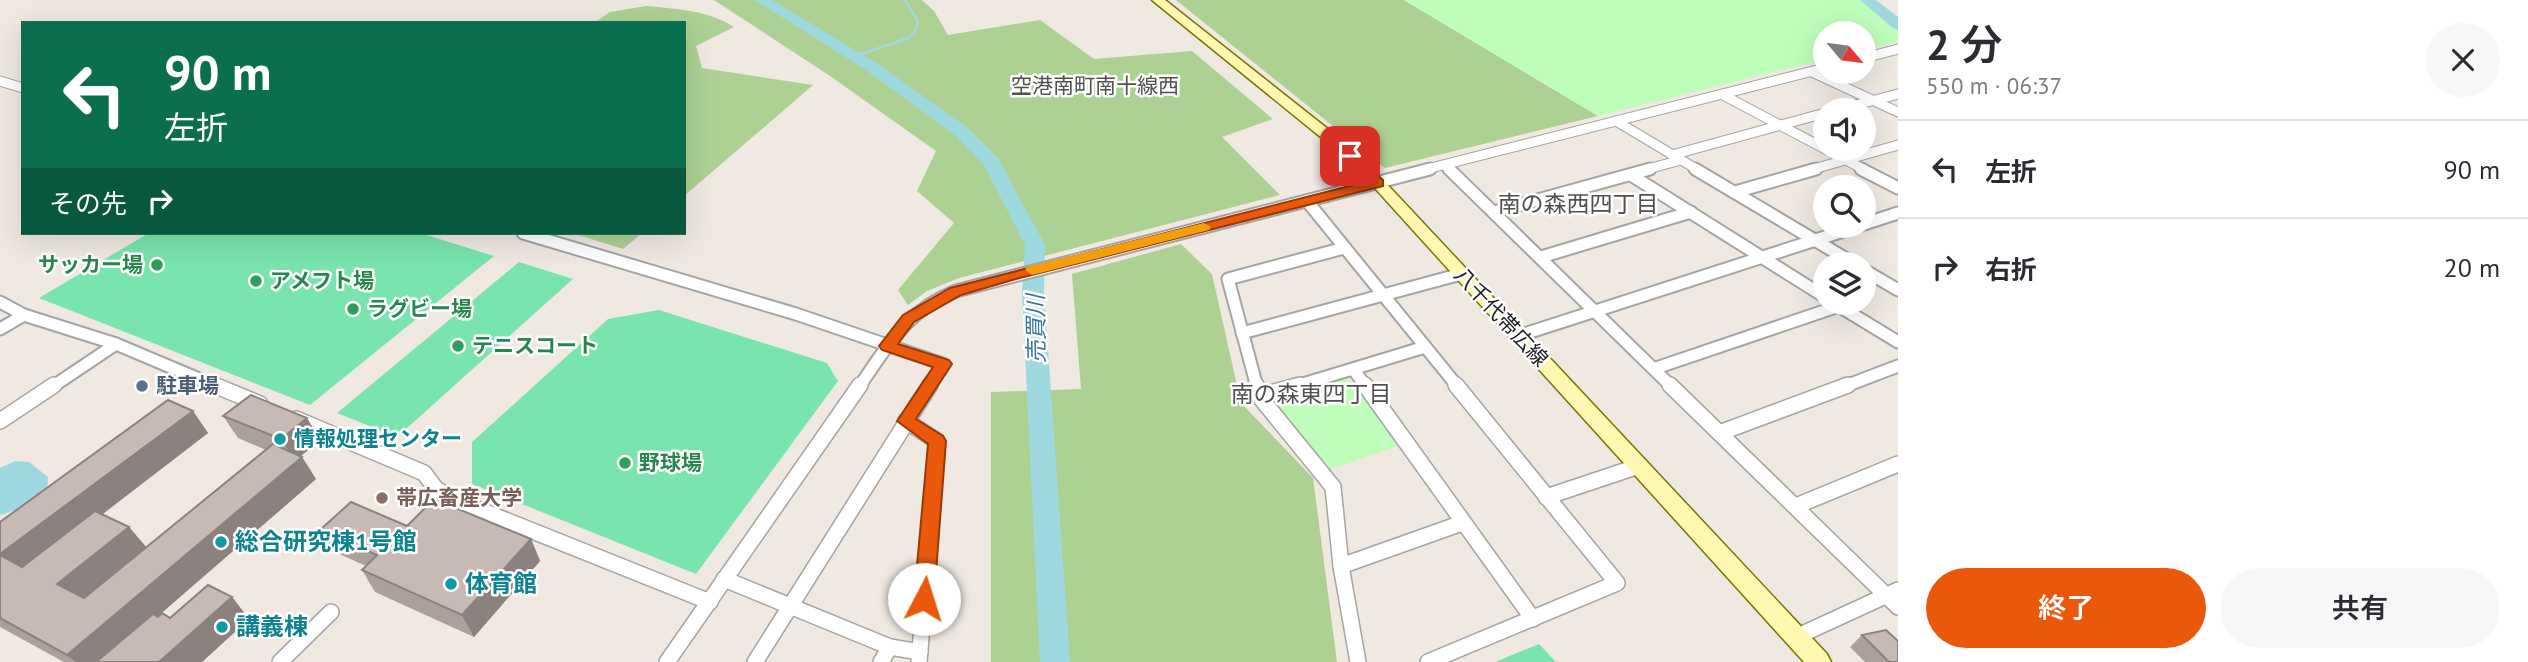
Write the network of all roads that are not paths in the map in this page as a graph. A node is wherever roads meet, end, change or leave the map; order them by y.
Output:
1 (1158, 0) edge
2 (1898, 49) edge
3 (1876, 55) edge
4 (1812, 72) joint
5 (0, 81) edge
6 (21, 87) edge
7 (1898, 94) edge
8 (1723, 95) junction
9 (1867, 98) edge
10 (1876, 100) edge
11 (1876, 102) edge
12 (1898, 112) edge
13 (1813, 116) edge
14 (1616, 121) junction
15 (1780, 125) junction
16 (1813, 142) edge
17 (1898, 145) edge
18 (1876, 151) edge
19 (1676, 158) junction
20 (1843, 161) edge
21 (1848, 161) edge
22 (1446, 166) junction
23 (1631, 175) junction
24 (1378, 183) junction
25 (1898, 188) edge
26 (1735, 192) junction
27 (1307, 201) junction
28 (1494, 212) junction
29 (1691, 212) junction
30 (1898, 214) edge
31 (1876, 221) edge
32 (530, 235) edge
33 (1820, 238) edge
34 (1814, 240) junction
35 (1344, 248) junction
36 (1834, 252) edge
37 (1541, 257) junction
38 (1762, 257) junction
39 (1461, 274) junction
40 (1876, 276) edge
41 (1895, 286) edge
42 (1813, 289) edge
43 (1381, 295) junction
44 (0, 302) edge
45 (1594, 311) junction
46 (1813, 312) edge
47 (24, 315) junction
48 (1854, 315) edge
49 (0, 329) edge
50 (1242, 333) junction
51 (1518, 336) junction
52 (1898, 342) edge
53 (116, 344) junction
54 (887, 346) junction
55 (1425, 347) junction
56 (1898, 366) edge
57 (1656, 368) junction
58 (1354, 370) junction
59 (1259, 396) junction
60 (0, 421) edge
61 (906, 421) junction
62 (1722, 432) junction
63 (1898, 464) edge
64 (1639, 466) junction
65 (1546, 498) junction
66 (1796, 506) junction
67 (1462, 523) junction
68 (1341, 566) junction
69 (724, 579) junction
70 (1894, 597) edge
71 (710, 602) junction
72 (790, 606) junction
73 (331, 612) dead end
74 (1533, 619) junction
75 (1796, 637) junction
76 (885, 654) edge
77 (919, 657) edge
78 (280, 662) edge
79 (667, 662) edge
80 (755, 662) edge
81 (1358, 662) edge
82 (1428, 662) edge
83 (1819, 662) edge

1 - 24 main road, 八千代帯広線
2 - 3 street
4 - 8 street
4 - 9 street
5 - 6 street
7 - 10 street
8 - 14 street
8 - 15 street
11 - 12 street
13 - 15 street
14 - 19 street
14 - 22 street
15 - 16 street
15 - 19 street
17 - 18 street
19 - 23 street
19 - 26 street
20 - 26 street
21 - 25 street
22 - 24 street
22 - 28 street
23 - 28 street
23 - 29 street
24 - 27 street
24 - 39 main road, 八千代帯広線
26 - 34 street
27 - 35 street
27 - 54 street
28 - 37 street
29 - 37 street
29 - 38 street
30 - 31 street
32 - 54 street
33 - 34 street
34 - 36 street
34 - 38 street
35 - 43 street
35 - 50 street
37 - 45 street
38 - 42 street
38 - 45 street
39 - 43 street
39 - 51 main road, 八千代帯広線
40 - 41 street
43 - 50 street
43 - 55 street
44 - 47 street
45 - 51 street
45 - 57 street
46 - 57 street
47 - 49 street
47 - 53 street
48 - 52 street
50 - 59 street
51 - 64 main road, 八千代帯広線
53 - 60 street
53 - 71 street
54 - 61 street
54 - 69 street
55 - 58 street
55 - 65 street
56 - 62 street
57 - 62 street
58 - 59 street
58 - 67 street
59 - 68 street
61 - 72 street
61 - 77 street
62 - 66 street
63 - 66 street
64 - 65 street
64 - 75 main road, 八千代帯広線
65 - 74 street
66 - 70 street
67 - 68 street
67 - 74 street
68 - 81 street
69 - 71 street
69 - 72 street
70 - 75 street
71 - 79 street
72 - 76 street
72 - 80 street
73 - 78 street
74 - 82 street
75 - 83 main road, 八千代帯広線
76 - 77 street

